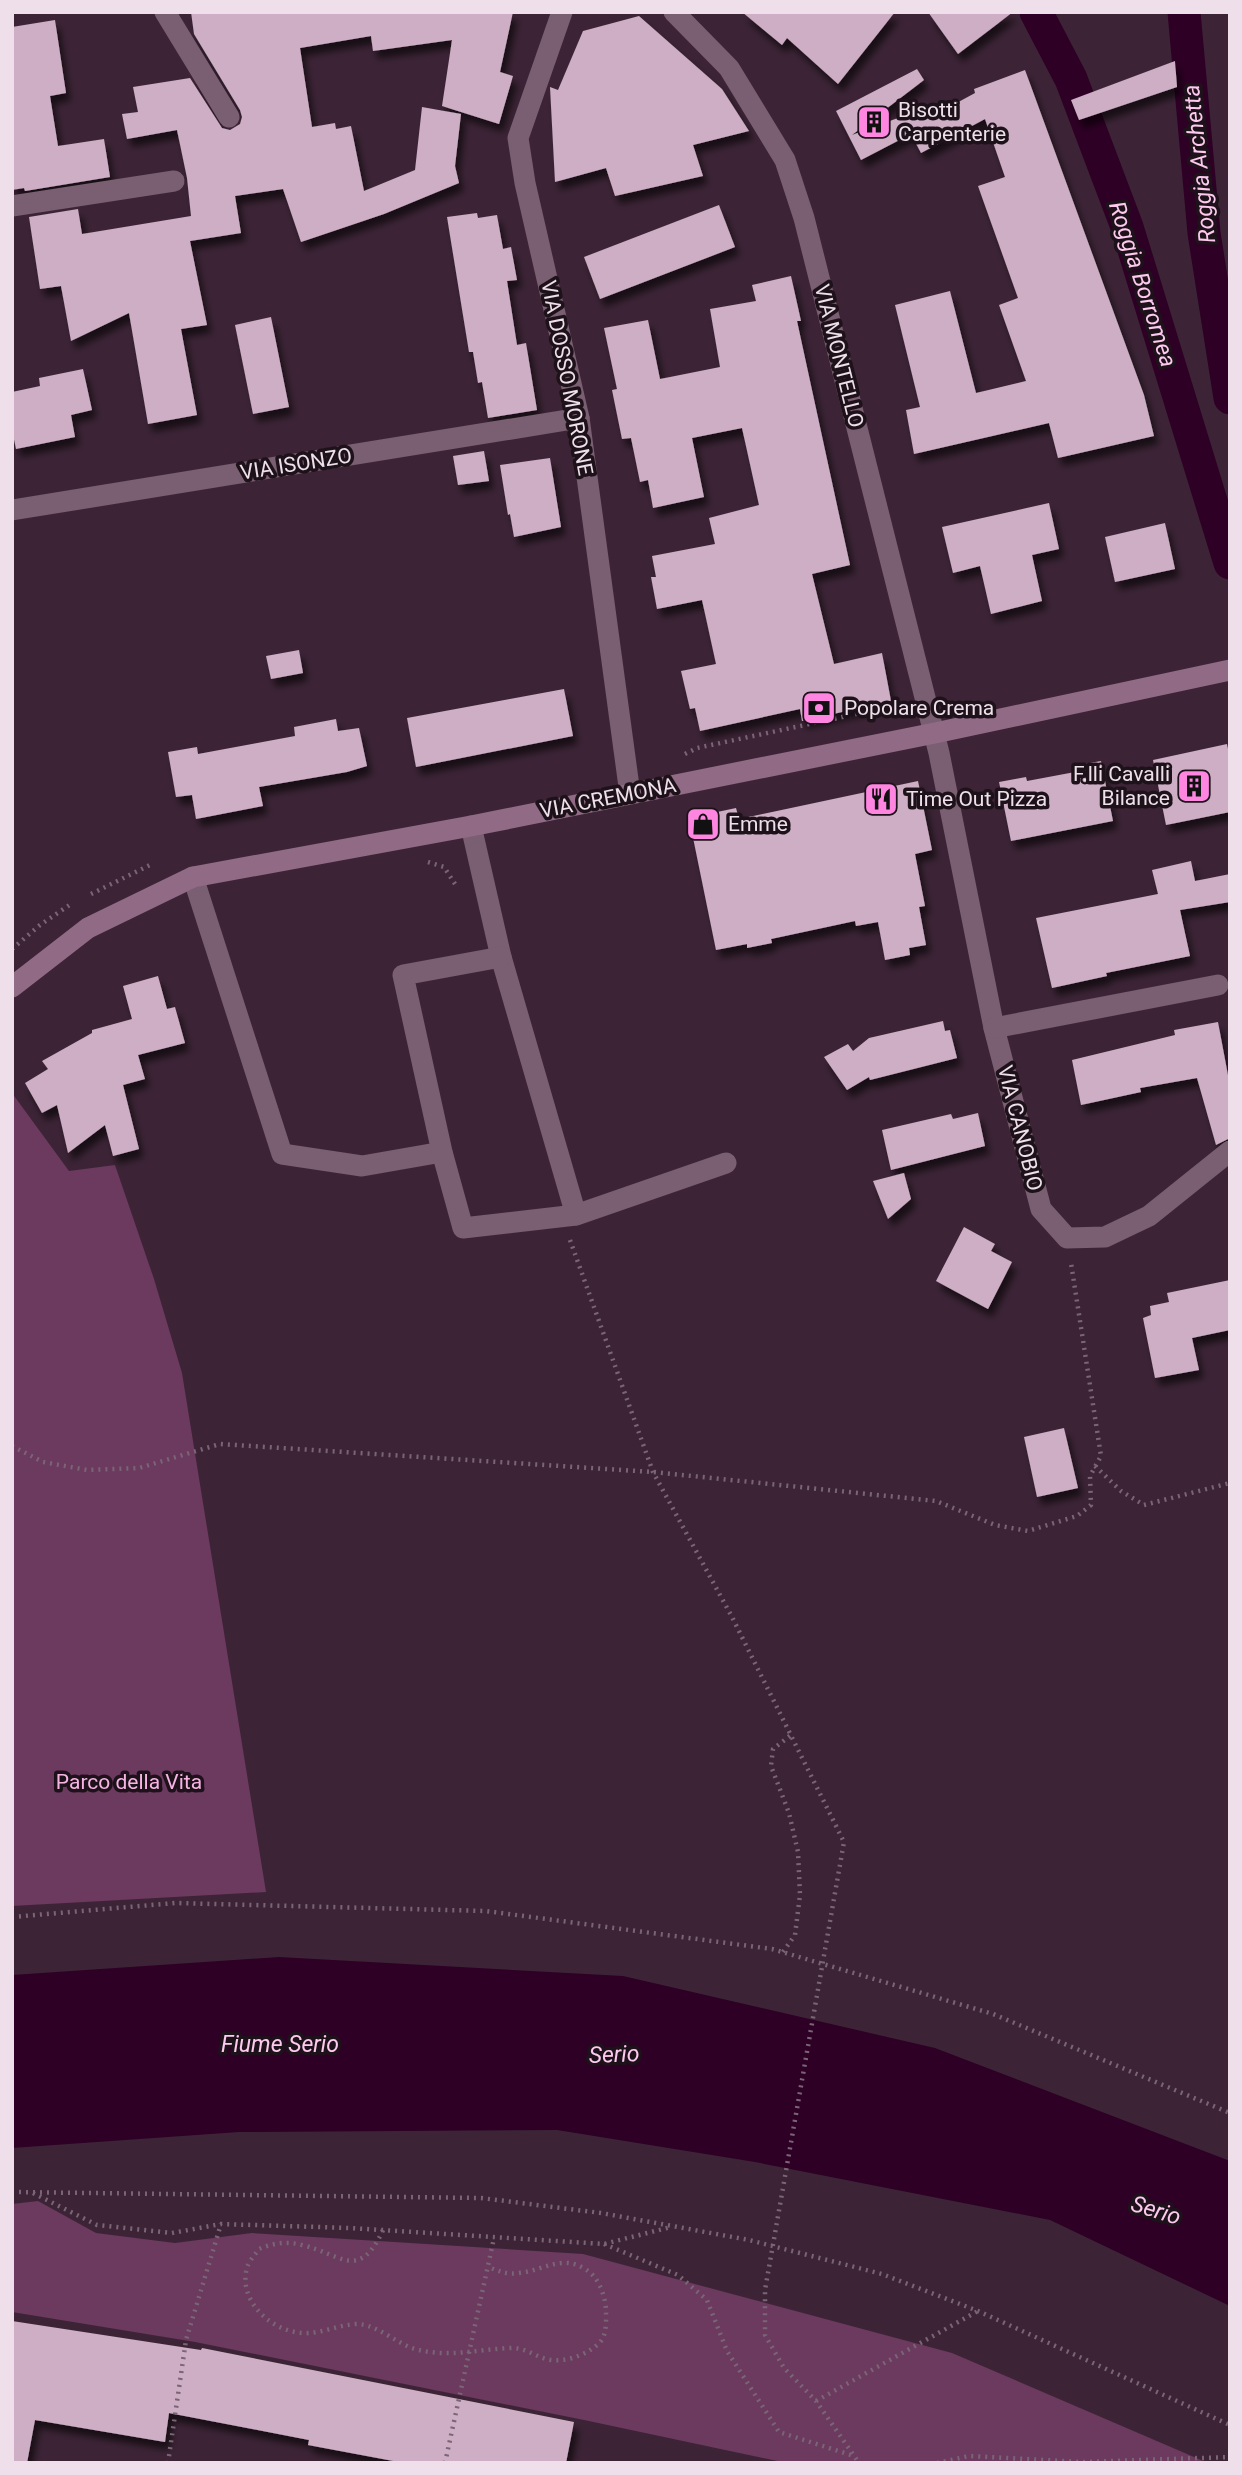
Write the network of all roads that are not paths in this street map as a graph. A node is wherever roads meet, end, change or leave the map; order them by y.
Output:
1 (165, 12) edge
2 (562, 12) edge
3 (674, 12) edge
4 (229, 117) dead end
5 (174, 181) dead end
6 (12, 206) edge
7 (579, 418) junction
8 (12, 510) edge
9 (1230, 670) edge
10 (934, 733) junction
11 (630, 794) junction
12 (471, 826) junction
13 (193, 877) junction
14 (501, 957) junction
15 (1218, 985) dead end
16 (12, 987) edge
17 (994, 1028) junction
18 (1230, 1151) edge
19 (443, 1152) junction
20 (726, 1163) dead end
21 (570, 1216) junction

1 - 4 street
2 - 7 street, VIA DOSSO MORONE
3 - 10 street, VIA MONTELLO
5 - 6 street
7 - 8 street, VIA ISONZO
7 - 11 street, VIA DOSSO MORONE
9 - 10 street, VIA CREMONA
10 - 11 street, VIA CREMONA
10 - 17 street, VIA CANOBIO
11 - 12 street, VIA CREMONA
12 - 13 street, VIA CREMONA
12 - 14 street
13 - 16 street, VIA CREMONA
13 - 19 street
14 - 19 street
14 - 21 street
15 - 17 street
17 - 18 street, VIA CANOBIO
19 - 21 street
20 - 21 street

